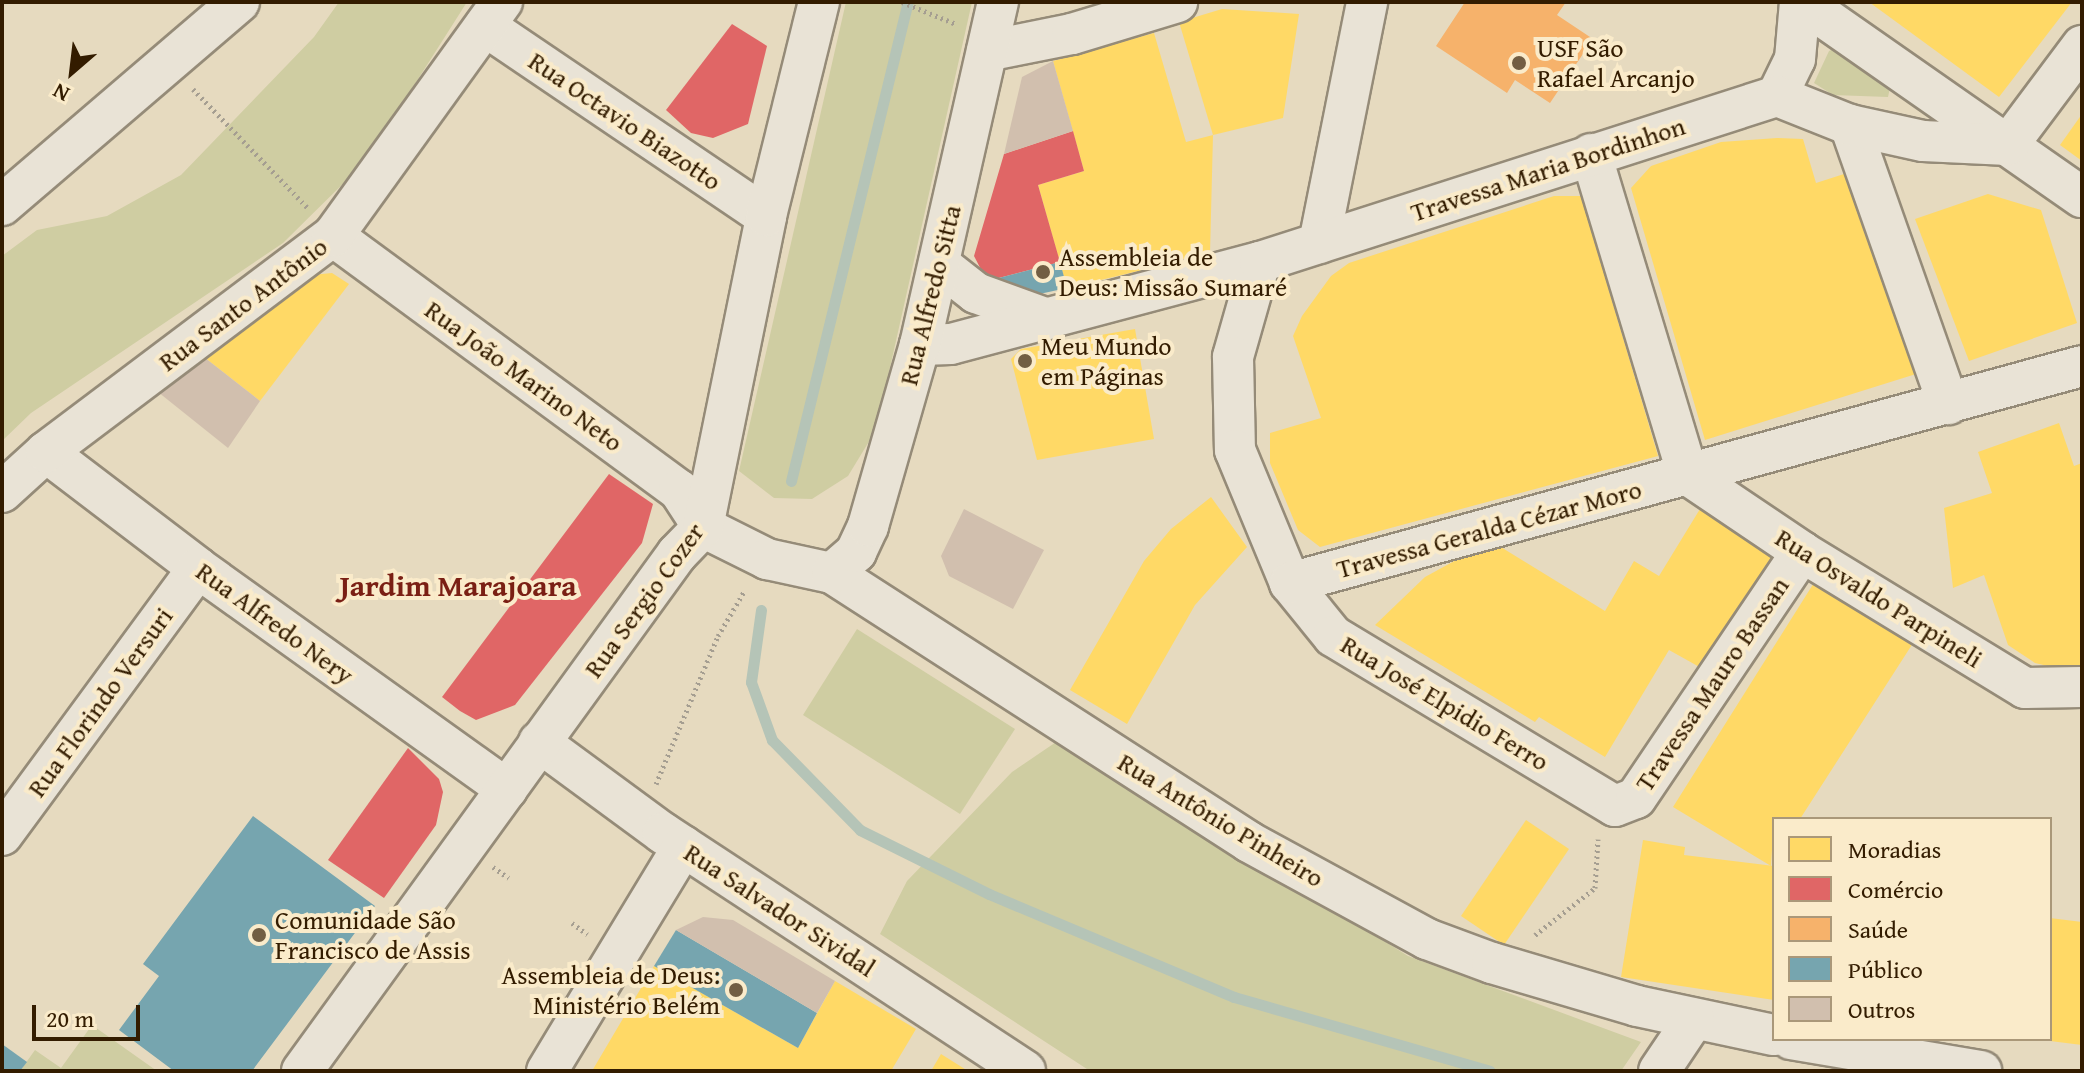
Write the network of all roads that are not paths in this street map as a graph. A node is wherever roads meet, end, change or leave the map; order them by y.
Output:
1 (239, 2) edge
2 (819, 2) edge
3 (1177, 2) edge
4 (1367, 2) edge
5 (1801, 2) edge
6 (493, 14) edge
7 (992, 30) edge
8 (2082, 46) edge
9 (1777, 96) junction
10 (1850, 125) junction
11 (2008, 145) junction
12 (1591, 154) junction
13 (2082, 197) edge
14 (2, 205) edge
15 (766, 216) junction
16 (333, 236) junction
17 (1319, 243) junction
18 (1260, 262) junction
19 (939, 264) junction
20 (1048, 319) junction
21 (920, 345) junction
22 (2082, 366) edge
23 (1948, 404) junction
24 (46, 452) junction
25 (1688, 475) junction
26 (2, 492) edge
27 (703, 527) junction
28 (1802, 552) junction
29 (198, 568) junction
30 (832, 573) junction
31 (1290, 583) junction
32 (2082, 687) edge
33 (539, 742) junction
34 (507, 789) junction
35 (1608, 802) joint
36 (2, 835) edge
37 (683, 846) junction
38 (1694, 1019) junction
39 (1772, 1035) edge
40 (1803, 1041) edge
41 (302, 1071) edge
42 (547, 1071) edge
43 (1025, 1071) edge
44 (1659, 1071) edge
45 (1981, 1071) edge

1 - 14 street
2 - 15 street, Rua Sergio Cozer
3 - 7 street
4 - 17 street
5 - 9 street
5 - 11 street
6 - 15 street, Rua Octavio Biazotto
6 - 16 street, Rua Santo Antônio
7 - 19 street, Rua Alfredo Sitta
8 - 11 street
9 - 10 street
9 - 12 street, Travessa Maria Bordinhon
10 - 11 street
10 - 23 street
11 - 13 street
12 - 17 street, Travessa Maria Bordinhon
12 - 25 street
15 - 27 street, Rua Sergio Cozer
16 - 24 street, Rua Santo Antônio
16 - 27 street, Rua João Marino Neto
17 - 18 street, Travessa Maria Bordinhon
18 - 20 street, Travessa Maria Bordinhon
18 - 31 street, Rua José Elpidio Ferro
19 - 20 street
19 - 21 street, Rua Alfredo Sitta
20 - 21 street, Travessa Maria Bordinhon
21 - 30 street, Rua Alfredo Sitta
22 - 23 street, Travessa Geralda Cézar Moro
23 - 25 street, Travessa Geralda Cézar Moro
24 - 26 street, Rua Santo Antônio
24 - 29 street, Rua Alfredo Nery
25 - 28 street, Rua Osvaldo Parpineli
25 - 31 street, Travessa Geralda Cézar Moro
27 - 30 street, Rua Antônio Pinheiro
27 - 33 street, Rua Sergio Cozer
28 - 32 street, Rua Osvaldo Parpineli
28 - 35 street, Travessa Mauro Bassan
29 - 34 street, Rua Alfredo Nery
29 - 36 street, Rua Florindo Versuri
30 - 38 street, Rua Antônio Pinheiro
31 - 35 street, Rua José Elpidio Ferro
33 - 34 street, Rua Sergio Cozer
33 - 37 street, Rua Salvador Sividal
34 - 41 street, Rua Sergio Cozer
37 - 42 street
37 - 43 street, Rua Salvador Sividal
38 - 39 street, Rua Antônio Pinheiro
38 - 44 street
40 - 45 street

